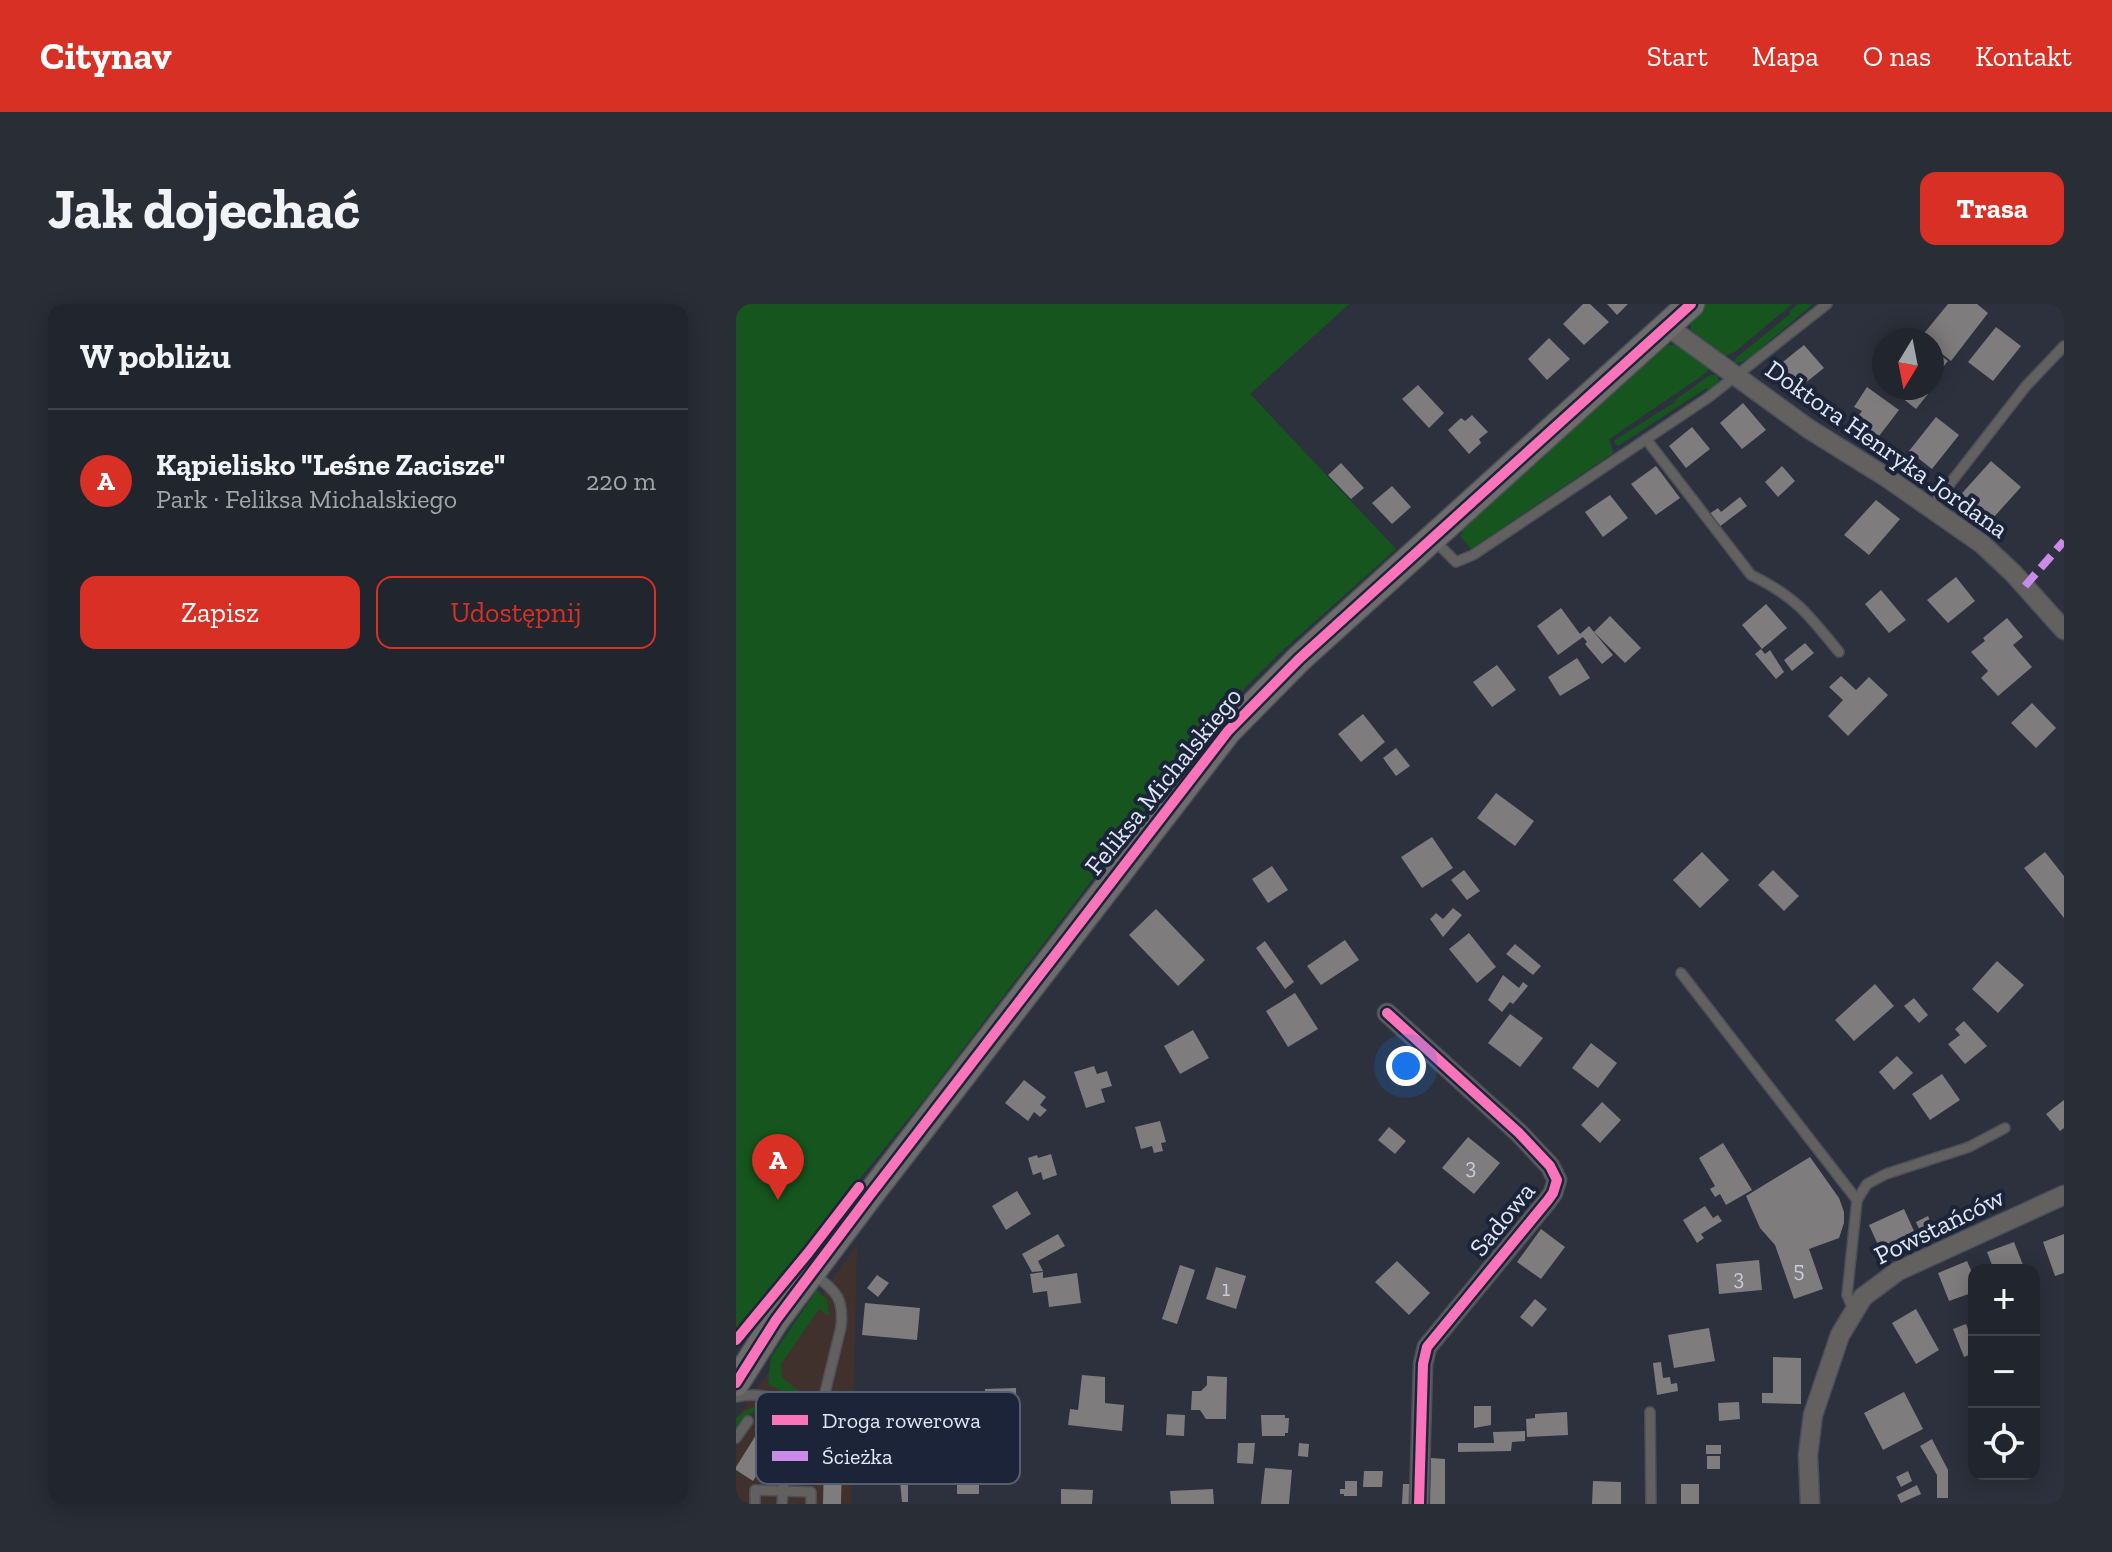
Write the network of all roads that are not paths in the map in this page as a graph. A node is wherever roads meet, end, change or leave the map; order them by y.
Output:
1 (1691, 304) edge
2 (1827, 304) edge
3 (1667, 326) junction
4 (2064, 346) edge
5 (1738, 376) junction
6 (1646, 439) junction
7 (1931, 508) junction
8 (1432, 539) junction
9 (2064, 630) edge
10 (1839, 652) dead end
11 (1681, 973) dead end
12 (1387, 1013) dead end
13 (2005, 1128) dead end
14 (2064, 1195) edge
15 (1857, 1200) junction
16 (812, 1272) junction
17 (1853, 1309) junction
18 (776, 1320) junction
19 (736, 1359) edge
20 (736, 1383) edge
21 (825, 1392) edge
22 (756, 1394) edge
23 (736, 1397) edge
24 (1650, 1412) dead end
25 (748, 1421) dead end
26 (736, 1438) edge
27 (784, 1484) edge
28 (783, 1491) junction
29 (755, 1504) edge
30 (782, 1504) edge
31 (811, 1504) edge
32 (1419, 1504) edge
33 (1651, 1504) edge
34 (1810, 1504) edge

1 - 3 street, Feliksa Michalskiego
2 - 5 lane
3 - 5 street, Doktora Henryka Jordana
3 - 8 street, Feliksa Michalskiego
4 - 7 lane
5 - 6 lane
5 - 7 street, Doktora Henryka Jordana
6 - 8 lane
6 - 10 lane
7 - 9 street, Doktora Henryka Jordana
8 - 16 street, Feliksa Michalskiego
11 - 15 lane
12 - 32 street, Sadowa
13 - 15 lane
14 - 17 street, Powstańców
15 - 17 lane
16 - 18 street, Feliksa Michalskiego
16 - 21 lane
17 - 34 street, Powstańców
18 - 19 street, Feliksa Michalskiego
18 - 20 street, Feliksa Michalskiego
22 - 23 lane
24 - 33 lane
25 - 26 lane
27 - 28 lane
28 - 29 lane
28 - 30 lane
28 - 31 lane

